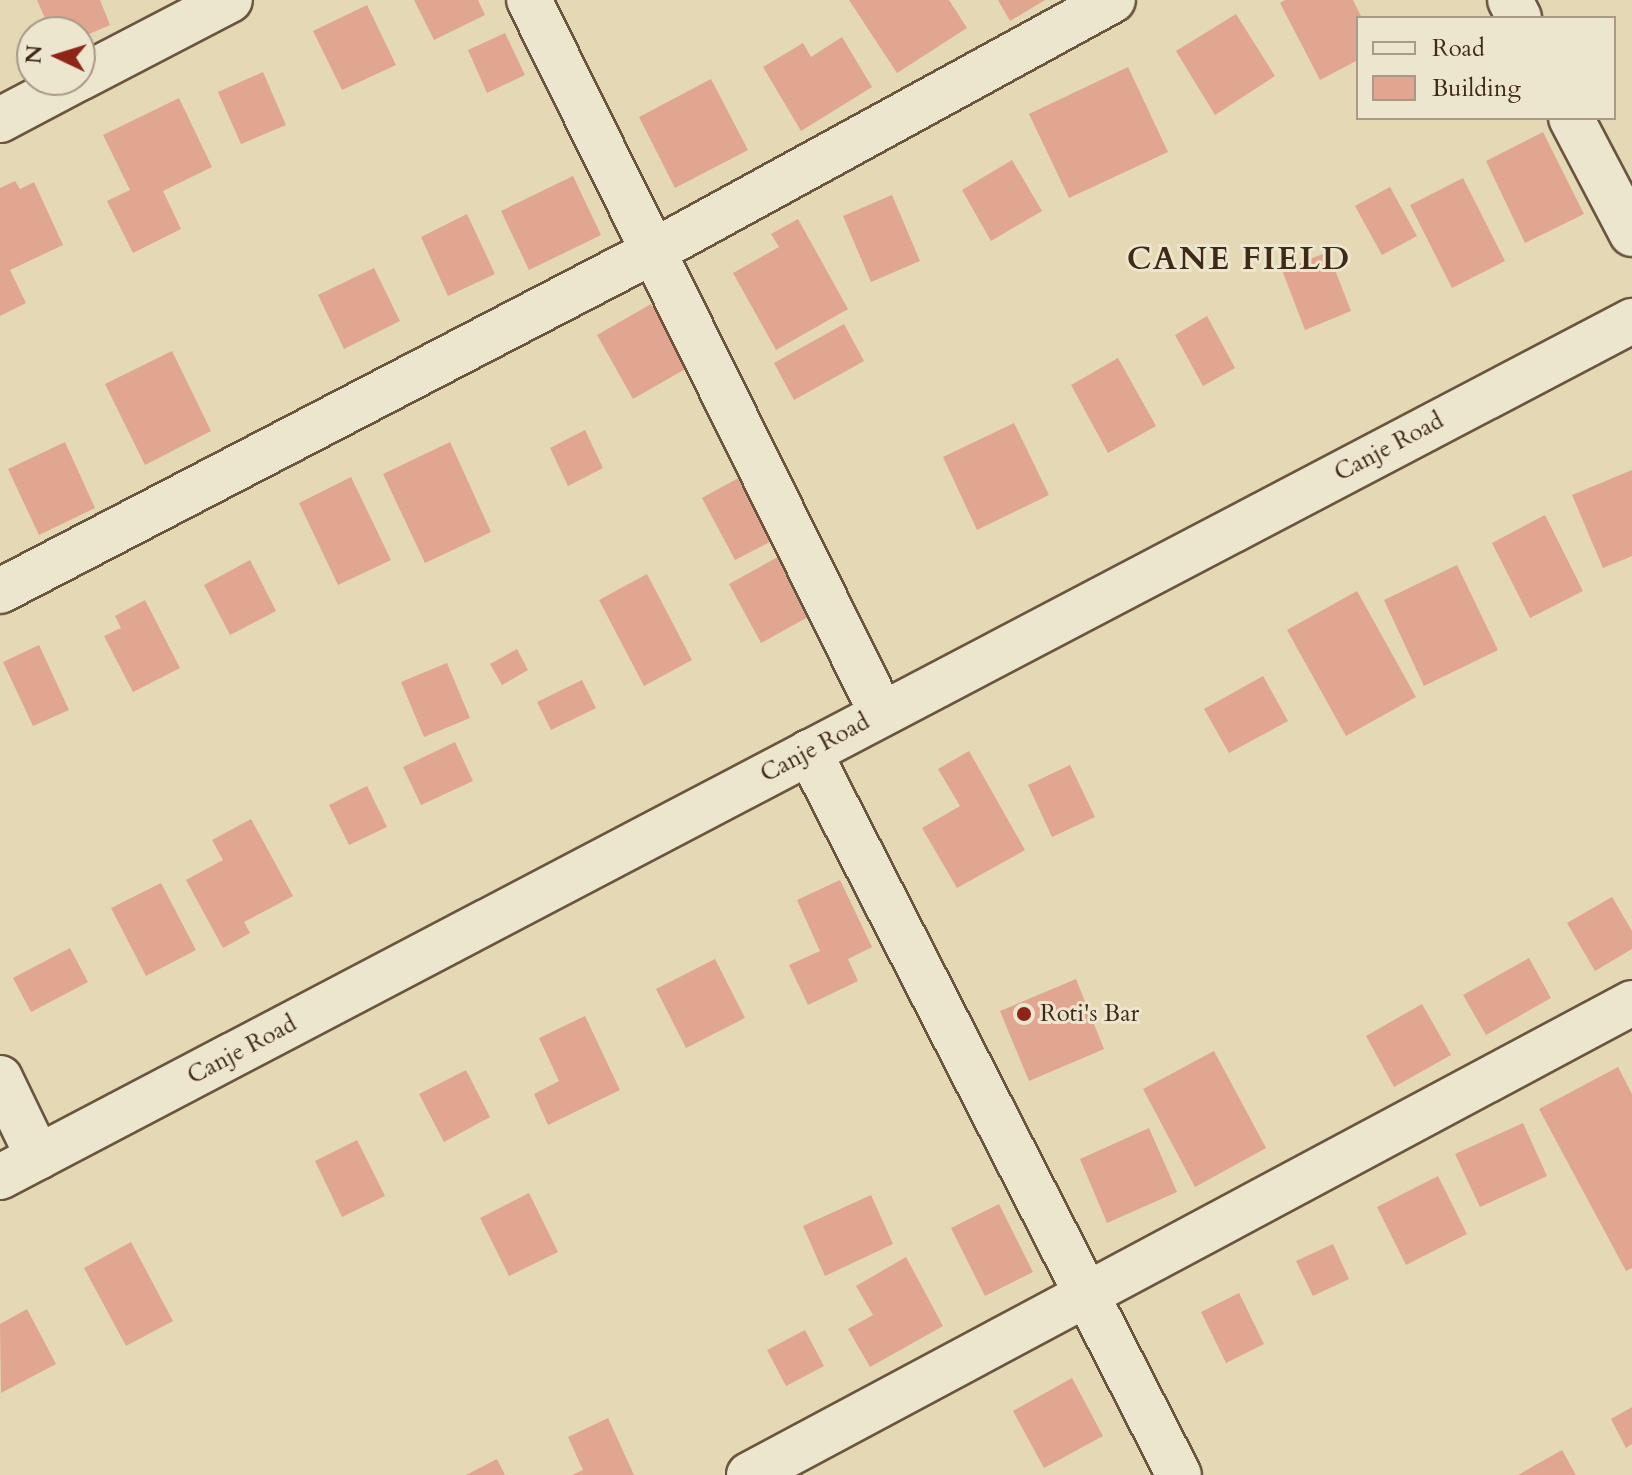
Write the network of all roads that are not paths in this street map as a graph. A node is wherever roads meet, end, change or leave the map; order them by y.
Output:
1 (230, 0) edge
2 (529, 0) edge
3 (1113, 0) edge
4 (96, 70) edge
5 (46, 96) edge
6 (0, 120) edge
7 (1572, 120) edge
8 (1632, 234) edge
9 (654, 251) junction
10 (1632, 321) edge
11 (0, 591) edge
12 (881, 712) junction
13 (809, 752) junction
14 (1632, 1003) edge
15 (0, 1078) edge
16 (38, 1157) junction
17 (0, 1177) edge
18 (1088, 1292) junction
19 (749, 1475) edge
20 (1179, 1475) edge

1 - 4 street
2 - 9 street
3 - 9 street
5 - 6 street
7 - 8 street
9 - 11 street
9 - 12 street
10 - 12 street, Canje Road
12 - 13 street, Canje Road
13 - 16 street, Canje Road
13 - 18 street
14 - 18 street
15 - 16 street
16 - 17 street, Canje Road
18 - 19 street
18 - 20 street

